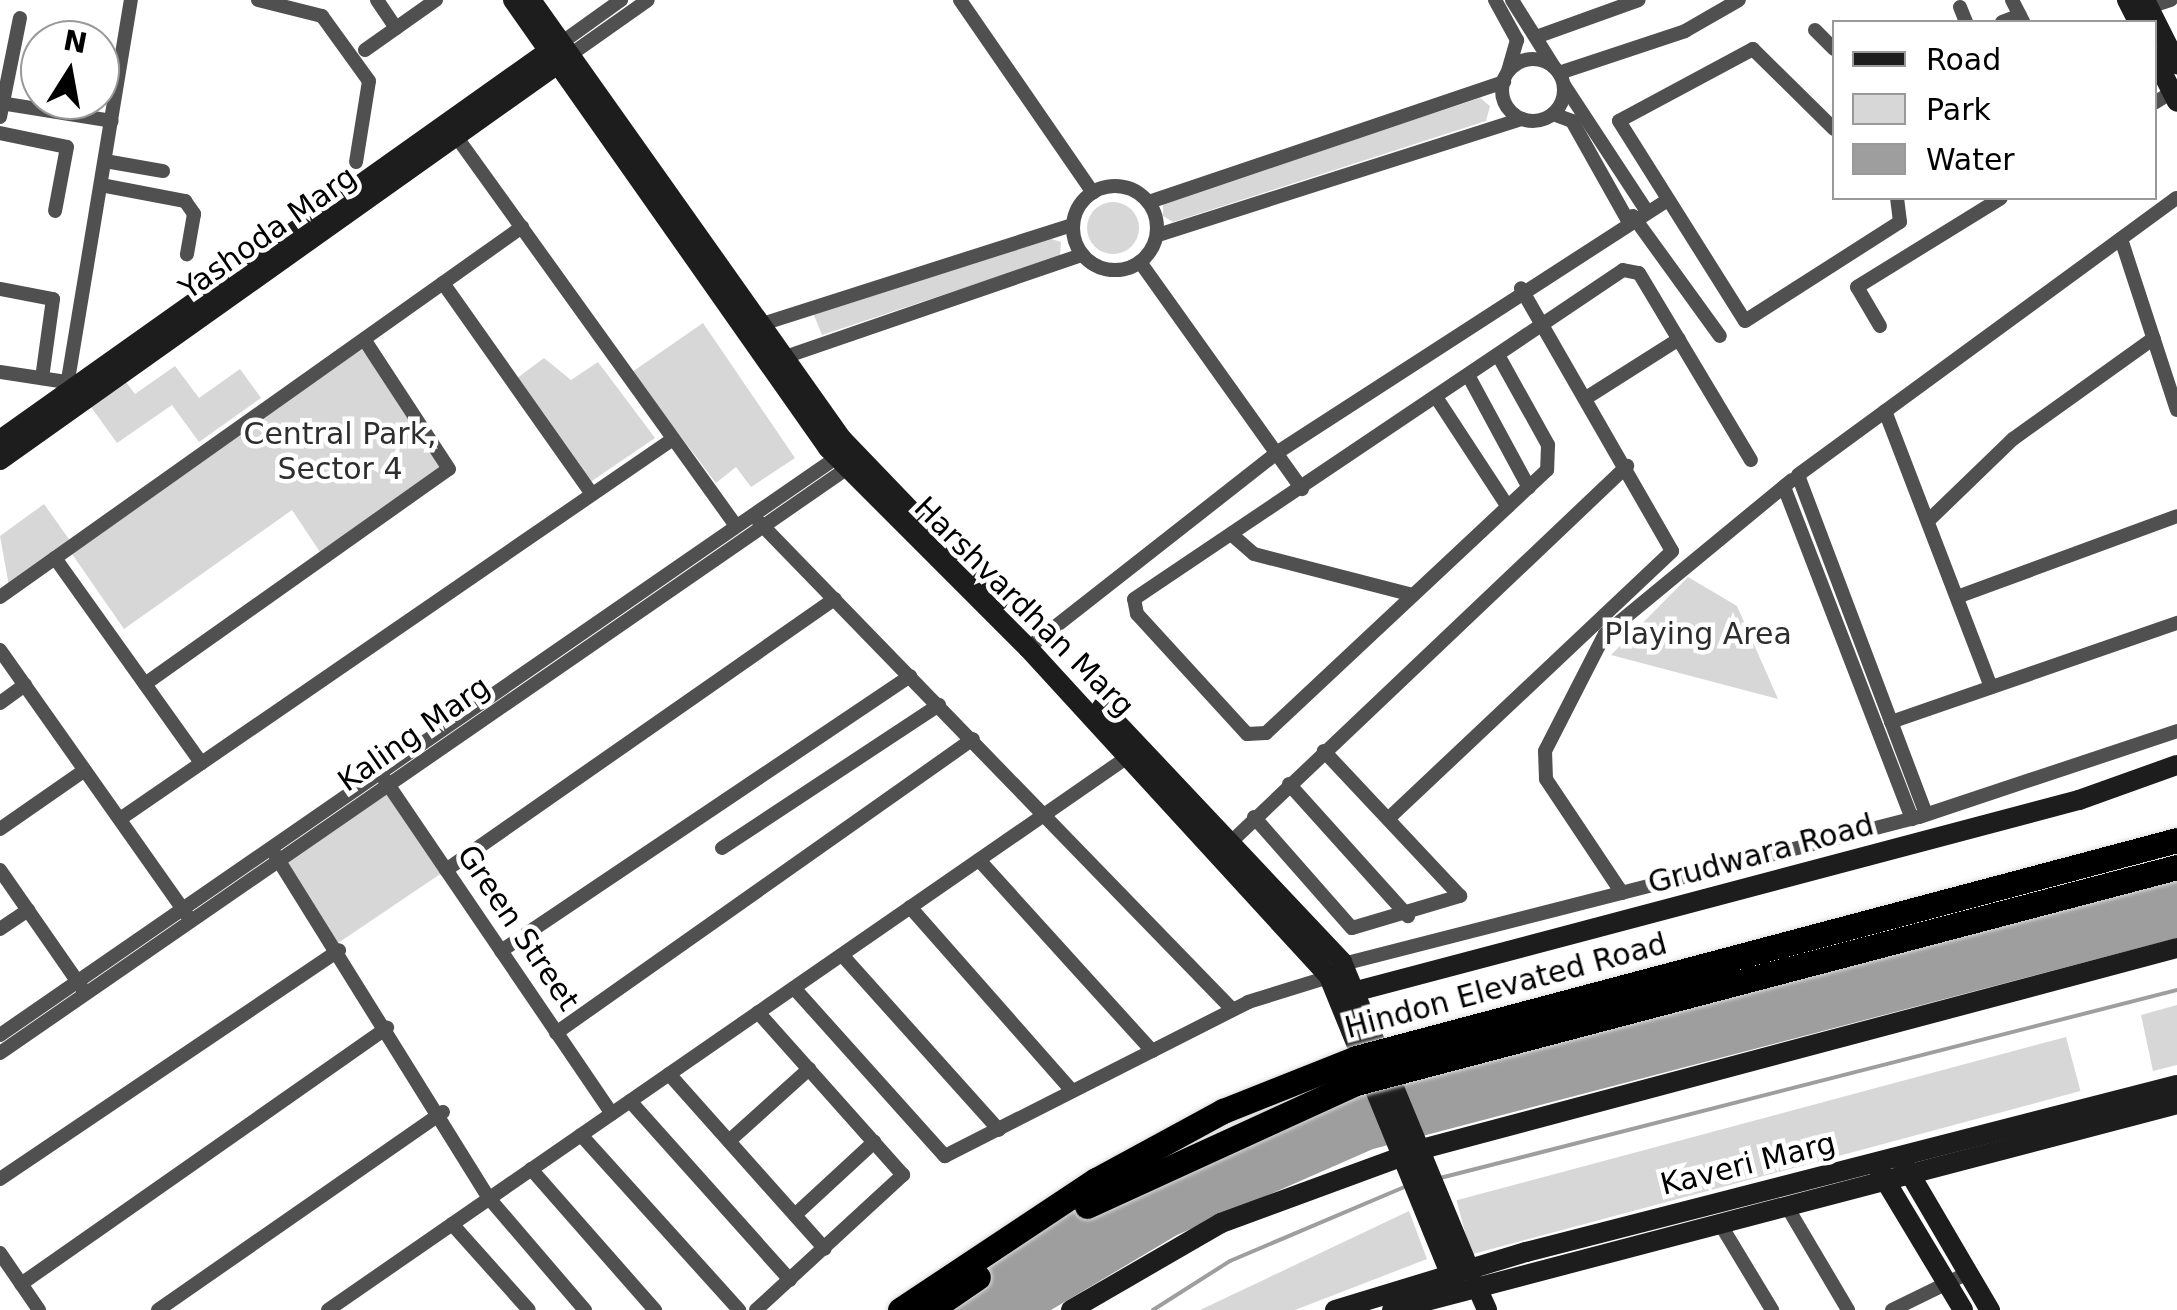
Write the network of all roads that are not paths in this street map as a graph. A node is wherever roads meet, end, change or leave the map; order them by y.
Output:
1 (131, 0) edge
2 (258, 0) edge
3 (377, 0) edge
4 (436, 0) edge
5 (512, 0) edge
6 (531, 0) edge
7 (621, 0) edge
8 (648, 0) edge
9 (960, 0) edge
10 (1495, 0) edge
11 (1512, 0) edge
12 (1639, 0) edge
13 (2012, 0) edge
14 (2127, 0) edge
15 (2171, 0) edge
16 (1730, 3) edge
17 (1960, 7) dead end
18 (2144, 10) edge
19 (20, 18) dead end
20 (2021, 19) edge
21 (1965, 20) edge
22 (396, 28) junction
23 (1815, 30) dead end
24 (2157, 31) edge
25 (1536, 37) junction
26 (1832, 47) edge
27 (365, 50) dead end
28 (559, 53) junction
29 (2157, 64) edge
30 (2177, 64) edge
31 (1559, 75) junction
32 (1506, 77) junction
33 (2170, 97) edge
34 (1, 108) edge
35 (1553, 114) junction
36 (1522, 119) junction
37 (112, 121) junction
38 (1832, 127) edge
39 (452, 130) junction
40 (0, 133) edge
41 (105, 161) junction
42 (356, 162) dead end
43 (164, 171) dead end
44 (100, 185) junction
45 (1093, 192) junction
46 (2177, 198) edge
47 (1897, 200) edge
48 (1999, 200) edge
49 (1666, 201) junction
50 (1149, 202) junction
51 (55, 210) dead end
52 (1636, 215) junction
53 (1073, 225) junction
54 (522, 227) junction
55 (1158, 235) junction
56 (2121, 238) junction
57 (187, 254) dead end
58 (1082, 255) junction
59 (1140, 262) junction
60 (442, 284) junction
61 (1521, 288) junction
62 (0, 289) edge
63 (1543, 324) junction
64 (1880, 326) dead end
65 (753, 327) junction
66 (1720, 336) dead end
67 (2154, 338) junction
68 (364, 339) junction
69 (1679, 339) junction
70 (1498, 355) junction
71 (776, 360) junction
72 (0, 372) edge
73 (1468, 375) junction
74 (42, 378) junction
75 (67, 395) junction
76 (1436, 397) junction
77 (1586, 398) junction
78 (2177, 410) edge
79 (1885, 412) junction
80 (673, 438) junction
81 (0, 440) edge
82 (1278, 452) junction
83 (848, 458) junction
84 (0, 460) edge
85 (1751, 460) dead end
86 (1627, 466) junction
87 (1529, 488) junction
88 (1302, 489) junction
89 (592, 494) junction
90 (1508, 508) junction
91 (2177, 516) edge
92 (758, 520) junction
93 (1928, 521) junction
94 (736, 526) junction
95 (1231, 534) junction
96 (56, 558) junction
97 (1413, 595) junction
98 (0, 597) edge
99 (1956, 597) junction
100 (835, 599) junction
101 (2177, 623) edge
102 (1033, 645) junction
103 (0, 650) edge
104 (910, 676) junction
105 (145, 684) junction
106 (25, 685) junction
107 (1992, 687) junction
108 (0, 703) edge
109 (939, 704) junction
110 (1891, 722) junction
111 (2177, 731) edge
112 (972, 739) junction
113 (1324, 751) junction
114 (1128, 756) junction
115 (202, 762) junction
116 (2177, 764) edge
117 (85, 770) junction
118 (384, 779) junction
119 (1290, 784) junction
120 (1046, 813) junction
121 (1919, 816) junction
122 (1254, 817) junction
123 (1389, 818) junction
124 (120, 819) junction
125 (0, 829) edge
126 (2177, 840) edge
127 (1232, 841) junction
128 (722, 848) dead end
129 (275, 854) junction
130 (979, 860) junction
131 (2177, 867) edge
132 (0, 870) edge
133 (446, 870) junction
134 (1622, 893) junction
135 (910, 908) junction
136 (28, 910) junction
137 (187, 914) junction
138 (1408, 916) junction
139 (0, 929) edge
140 (2177, 948) edge
141 (339, 950) junction
142 (501, 950) junction
143 (842, 954) junction
144 (1336, 970) junction
145 (82, 988) junction
146 (794, 988) junction
147 (1357, 992) junction
148 (1232, 1009) junction
149 (758, 1012) junction
150 (387, 1028) junction
151 (1366, 1030) junction
152 (556, 1033) junction
153 (0, 1035) edge
154 (1152, 1051) junction
155 (0, 1053) edge
156 (809, 1069) junction
157 (669, 1074) junction
158 (2177, 1085) edge
159 (1072, 1091) junction
160 (630, 1101) junction
161 (2177, 1104) edge
162 (443, 1112) junction
163 (612, 1114) junction
164 (1000, 1130) junction
165 (582, 1134) junction
166 (729, 1142) junction
167 (874, 1142) junction
168 (1413, 1155) junction
169 (1904, 1165) junction
170 (531, 1170) junction
171 (1880, 1171) junction
172 (0, 1180) edge
173 (488, 1197) junction
174 (1786, 1205) junction
175 (795, 1215) junction
176 (1719, 1222) junction
177 (452, 1224) junction
178 (825, 1249) junction
179 (0, 1253) edge
180 (1564, 1261) junction
181 (1968, 1274) junction
182 (1944, 1279) junction
183 (790, 1280) junction
184 (1572, 1282) dead end
185 (22, 1284) junction
186 (1463, 1285) edge
187 (520, 1307) edge
188 (337, 1308) edge
189 (39, 1310) edge
190 (158, 1310) edge
191 (585, 1310) edge
192 (655, 1310) edge
193 (740, 1310) edge
194 (756, 1310) edge
195 (900, 1310) edge
196 (930, 1310) edge
197 (1070, 1310) edge
198 (1336, 1310) edge
199 (1392, 1310) edge
200 (1488, 1310) edge
201 (1772, 1310) edge
202 (1848, 1310) edge
203 (1892, 1310) edge
204 (1963, 1310) edge
205 (1990, 1310) edge

1 - 37 street
2 - 42 street
3 - 22 street
4 - 22 street
5 - 28 street, Harshvardhan Marg
6 - 28 street, Harshvardhan Marg
7 - 28 street
8 - 28 street
9 - 45 street
10 - 32 street
11 - 25 street
12 - 25 street
13 - 20 street
14 - 18 street
15 - 18 street
16 - 31 street
17 - 21 street
19 - 34 street
22 - 27 street
23 - 26 street
24 - 30 street
25 - 31 street
28 - 39 street, Yashoda Marg
28 - 65 street, Harshvardhan Marg
29 - 33 street
31 - 32 street
31 - 35 street
31 - 52 street
32 - 36 street
32 - 50 street
34 - 37 street
35 - 36 street
35 - 52 street
36 - 55 street
37 - 41 street
38 - 49 street
39 - 54 street
39 - 75 street, Yashoda Marg
40 - 51 street
41 - 43 street
41 - 44 street
44 - 57 street
44 - 75 street
45 - 50 street
45 - 53 street
46 - 56 street
47 - 49 street
48 - 64 street
49 - 52 street
50 - 55 street
52 - 61 street
52 - 66 street
53 - 58 street
53 - 65 street
54 - 60 street
54 - 80 street
55 - 59 street
56 - 67 street
56 - 79 street
58 - 59 street
58 - 71 street
59 - 82 street
60 - 68 street
60 - 89 street
61 - 63 street
61 - 82 street
62 - 74 street
63 - 69 street
63 - 70 street
63 - 77 street
65 - 71 street, Harshvardhan Marg
67 - 78 street
67 - 93 street
68 - 96 street
68 - 105 street
69 - 77 street
69 - 85 street
70 - 73 street
70 - 87 street
71 - 83 street, Harshvardhan Marg
72 - 74 street
73 - 76 street
73 - 87 street
74 - 75 street
75 - 81 street, Yashoda Marg
75 - 84 street, Yashoda Marg
76 - 88 street
76 - 90 street
77 - 86 street
79 - 93 street
79 - 110 street
80 - 89 street
80 - 94 street
82 - 88 street
82 - 102 street
83 - 92 street, Kaling Marg
83 - 102 street, Harshvardhan Marg
86 - 113 street
86 - 123 street
87 - 90 street
88 - 95 street
89 - 115 street
90 - 97 street
91 - 99 street
92 - 94 street, Kaling Marg
92 - 100 street
92 - 118 street, Kaling Marg
93 - 99 street
94 - 118 street, Kaling Marg
95 - 97 street
95 - 97 street
96 - 98 street
96 - 105 street
99 - 107 street
100 - 104 street
100 - 133 street
101 - 107 street
102 - 114 street, Harshvardhan Marg
102 - 127 street, Harshvardhan Marg
103 - 106 street
104 - 109 street
104 - 142 street
105 - 115 street
106 - 108 street
106 - 117 street
107 - 110 street
109 - 112 street
109 - 128 street
110 - 121 street
111 - 121 street
112 - 120 street
112 - 152 street
113 - 119 street
113 - 123 street
114 - 120 street
114 - 144 street, Harshvardhan Marg
115 - 124 street
116 - 147 street, Grudwara Road
117 - 124 street
117 - 125 street
118 - 129 street, Kaling Marg
118 - 133 street, Green Street
119 - 122 street
119 - 138 street
120 - 130 street
120 - 148 street
121 - 134 street
121 - 134 street
122 - 127 street
122 - 138 street
123 - 138 street
124 - 137 street
126 - 195 highway, Hindon Elevated Road, bridge
127 - 144 street, Harshvardhan Marg
129 - 137 street, Kaling Marg
129 - 141 street
130 - 135 street
130 - 154 street
131 - 196 highway, Hindon Elevated Road, bridge
132 - 136 street
133 - 142 street, Green Street
134 - 144 street
135 - 143 street
135 - 159 street
136 - 139 street
136 - 145 street
137 - 145 street, Kaling Marg
140 - 168 street
141 - 150 street
141 - 172 street
142 - 152 street, Green Street
143 - 146 street
143 - 164 street
144 - 147 street, Harshvardhan Marg
144 - 148 street
144 - 151 street, Harshvardhan Marg
145 - 153 street, Kaling Marg
145 - 155 street, Kaling Marg
146 - 149 street
146 - 164 street
147 - 151 street, Harshvardhan Marg
148 - 154 street
149 - 156 street
149 - 157 street
150 - 162 street
150 - 185 street
151 - 168 street, Harshvardhan Marg, bridge
152 - 163 street, Green Street
154 - 159 street
156 - 166 street
156 - 167 street
157 - 160 street
157 - 166 street
158 - 169 street, Kaveri Marg
159 - 164 street
160 - 163 street
160 - 183 street
161 - 169 street, Kaveri Marg
162 - 173 street
162 - 190 street
163 - 165 street
165 - 170 street
165 - 193 street
166 - 175 street
167 - 175 street
167 - 178 street
168 - 186 street, Harshvardhan Marg
168 - 197 street
169 - 171 street, Kaveri Marg
169 - 181 street
170 - 173 street
170 - 192 street
171 - 174 street, Kaveri Marg
171 - 182 street
171 - 186 street, Kaveri Marg
173 - 177 street
173 - 191 street
174 - 176 street, Kaveri Marg
174 - 202 street
175 - 178 street
176 - 180 street, Kaveri Marg
176 - 201 street
177 - 187 street
177 - 188 street
178 - 183 street
179 - 185 street
180 - 184 street
180 - 186 street, Kaveri Marg
181 - 182 street
181 - 205 street
182 - 203 street
182 - 204 street
183 - 194 street
185 - 189 street
186 - 198 street, Kaveri Marg
186 - 199 street, Kaveri Marg
186 - 200 street, Harshvardhan Marg

